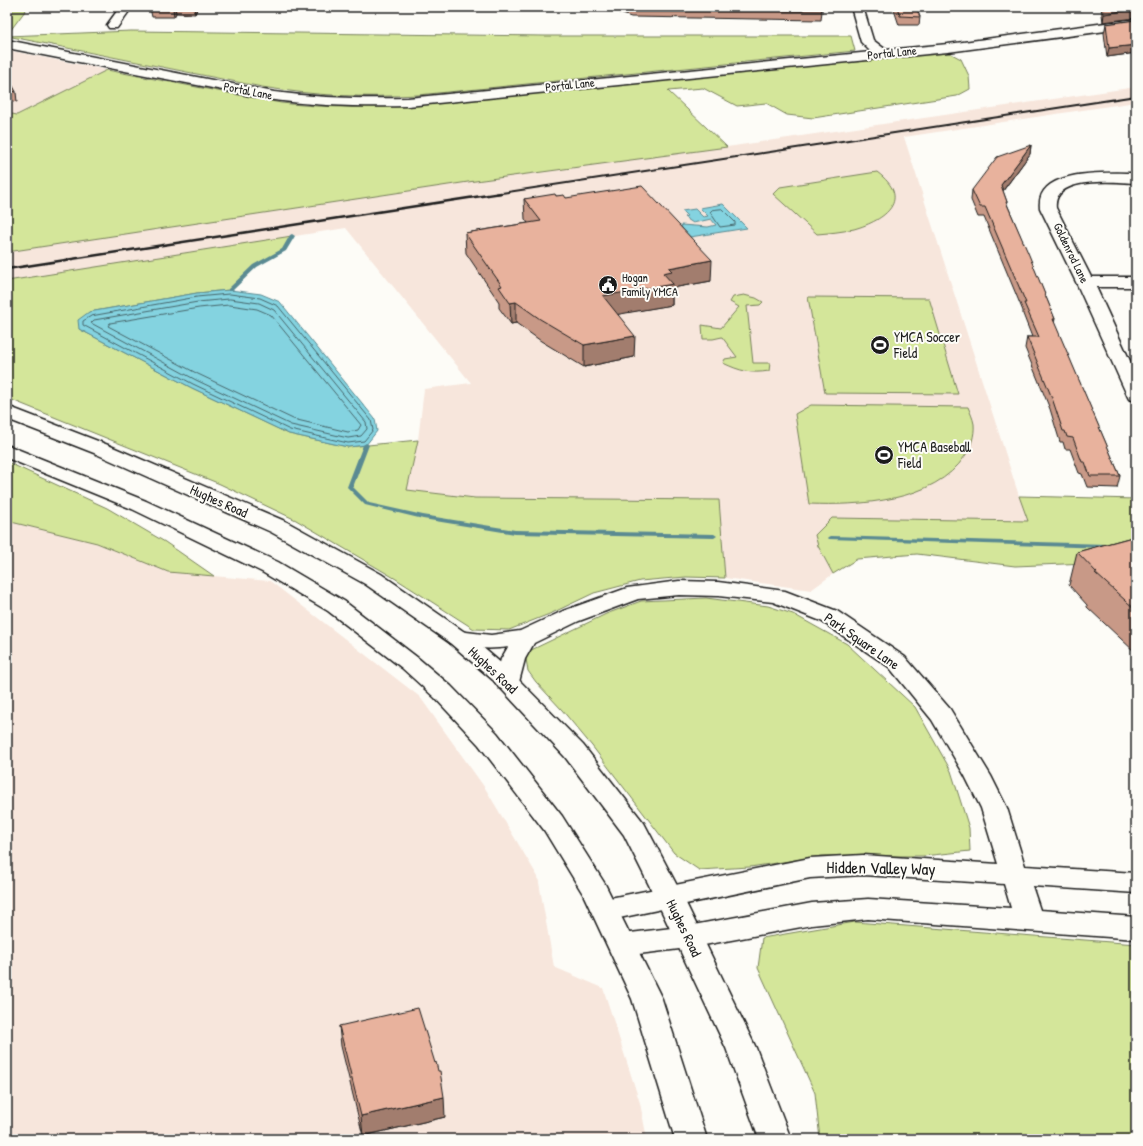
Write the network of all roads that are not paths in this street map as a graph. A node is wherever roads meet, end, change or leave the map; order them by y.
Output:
1 (126, 7) edge
2 (857, 7) edge
3 (1136, 23) edge
4 (113, 25) dead end
5 (7, 44) edge
6 (882, 54) junction
7 (1136, 178) edge
8 (1085, 282) junction
9 (1136, 282) edge
10 (1136, 394) edge
11 (7, 412) edge
12 (7, 451) edge
13 (458, 638) junction
14 (525, 638) junction
15 (508, 682) junction
16 (1016, 874) junction
17 (1136, 883) edge
18 (669, 897) junction
19 (605, 910) junction
20 (1029, 920) junction
21 (1136, 928) edge
22 (688, 937) junction
23 (622, 945) junction
24 (691, 1139) edge
25 (775, 1139) edge

1 - 4 street
2 - 6 street
3 - 6 street, Portal Lane
5 - 6 street, Portal Lane
7 - 8 street, Goldenrod Lane
8 - 9 street
8 - 10 street, Goldenrod Lane
11 - 13 street, Hughes Road
12 - 19 street
13 - 14 street, Park Square Lane
13 - 15 street, Hughes Road
14 - 15 street
14 - 16 street, Park Square Lane
15 - 18 street, Hughes Road
16 - 17 street, Hidden Valley Way
16 - 18 street, Hidden Valley Way
16 - 20 street, Park Square Lane
18 - 19 street, Hidden Valley Way
18 - 22 street, Hughes Road
19 - 23 street
20 - 21 street
20 - 22 street
22 - 23 street
22 - 25 street, Hughes Road
23 - 24 street

